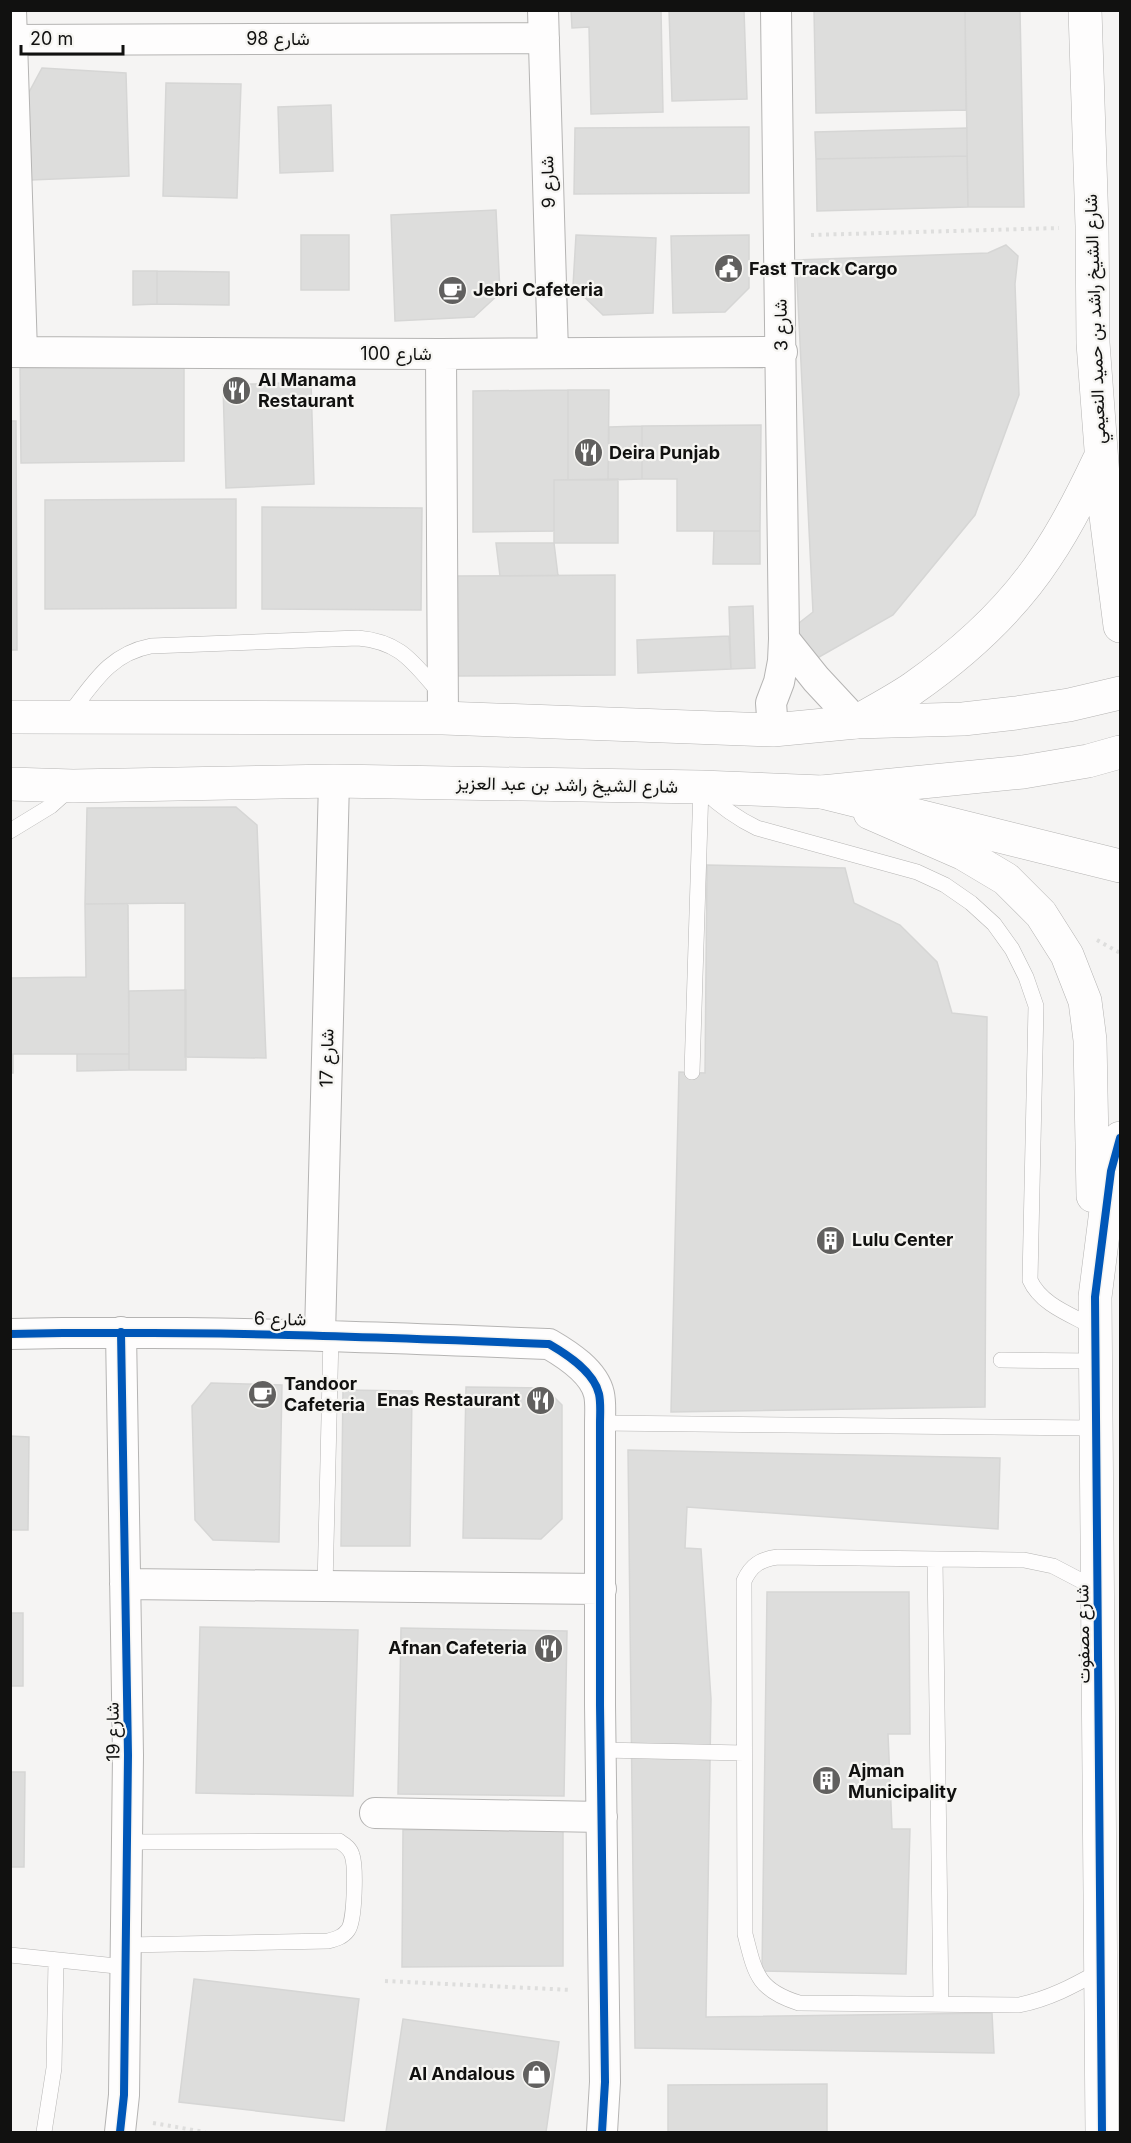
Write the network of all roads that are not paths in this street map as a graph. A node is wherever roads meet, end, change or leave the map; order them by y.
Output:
1 (11, 10) edge
2 (776, 10) edge
3 (1085, 10) edge
4 (544, 24) edge
5 (11, 40) edge
6 (16, 352) edge
7 (782, 352) junction
8 (553, 353) junction
9 (441, 354) junction
10 (1100, 459) junction
11 (1120, 626) edge
12 (784, 639) junction
13 (1120, 693) edge
14 (443, 707) junction
15 (10, 717) edge
16 (68, 717) junction
17 (856, 722) junction
18 (773, 730) junction
19 (1120, 752) edge
20 (334, 781) junction
21 (10, 784) edge
22 (73, 786) junction
23 (701, 788) junction
24 (822, 792) junction
25 (10, 831) edge
26 (1120, 866) edge
27 (692, 1072) dead end
28 (1120, 1138) edge
29 (1095, 1313) junction
30 (121, 1332) junction
31 (10, 1334) edge
32 (326, 1335) junction
33 (1001, 1360) dead end
34 (1095, 1361) junction
35 (600, 1423) junction
36 (1096, 1428) junction
37 (935, 1558) junction
38 (125, 1584) junction
39 (325, 1587) junction
40 (601, 1589) junction
41 (1097, 1589) junction
42 (1109, 1682) edge
43 (601, 1750) junction
44 (744, 1753) junction
45 (375, 1813) dead end
46 (602, 1817) junction
47 (127, 1842) junction
48 (10, 1955) edge
49 (126, 1956) junction
50 (56, 1960) junction
51 (1100, 1971) junction
52 (941, 2004) junction
53 (121, 2125) edge
54 (44, 2133) edge
55 (602, 2133) edge
56 (1102, 2133) edge

1 - 5 street
2 - 7 street, شارع 3
3 - 10 main road, شارع الشيخ راشد بن حميد النعيمي
4 - 5 street, شارع 98
4 - 8 street, شارع 9
5 - 6 street
6 - 9 street, شارع 100
7 - 8 street, شارع 100
7 - 12 street, شارع 3
8 - 9 street, شارع 100
9 - 14 street
10 - 11 main road, شارع الشيخ راشد بن حميد النعيمي
10 - 17 main road
12 - 17 street
12 - 18 street, شارع 3
13 - 17 main road
14 - 16 main road
14 - 16 lane
14 - 18 main road
15 - 16 main road
17 - 18 main road
19 - 24 main road, شارع الشيخ راشد بن عبد العزيز
20 - 22 main road, شارع الشيخ راشد بن عبد العزيز
20 - 23 main road, شارع الشيخ راشد بن عبد العزيز
20 - 32 street, شارع 17
21 - 22 main road, شارع الشيخ راشد بن عبد العزيز
22 - 25 lane
23 - 24 main road, شارع الشيخ راشد بن عبد العزيز
23 - 27 lane
23 - 29 lane
24 - 26 main road
24 - 29 main road
28 - 29 main road, شارع مصفوت
29 - 34 main road, شارع مصفوت
30 - 31 street, شارع 6
30 - 32 street, شارع 6
30 - 38 street, شارع 19
32 - 35 street, شارع 6
32 - 39 lane
33 - 34 lane
34 - 36 main road, شارع مصفوت
35 - 36 lane
35 - 40 street
36 - 41 main road, شارع مصفوت
37 - 41 lane
37 - 44 lane
37 - 52 lane
38 - 39 street
38 - 47 street, شارع 19
39 - 40 street
40 - 43 street
41 - 42 main road, شارع مصفوت
42 - 51 main road, شارع مصفوت
43 - 44 lane
43 - 46 street
44 - 52 lane
45 - 46 street
46 - 55 street
47 - 49 street, شارع 19
47 - 49 lane
48 - 50 lane
49 - 50 lane
49 - 53 street, شارع 19
50 - 54 lane
51 - 52 lane
51 - 56 main road, شارع مصفوت

